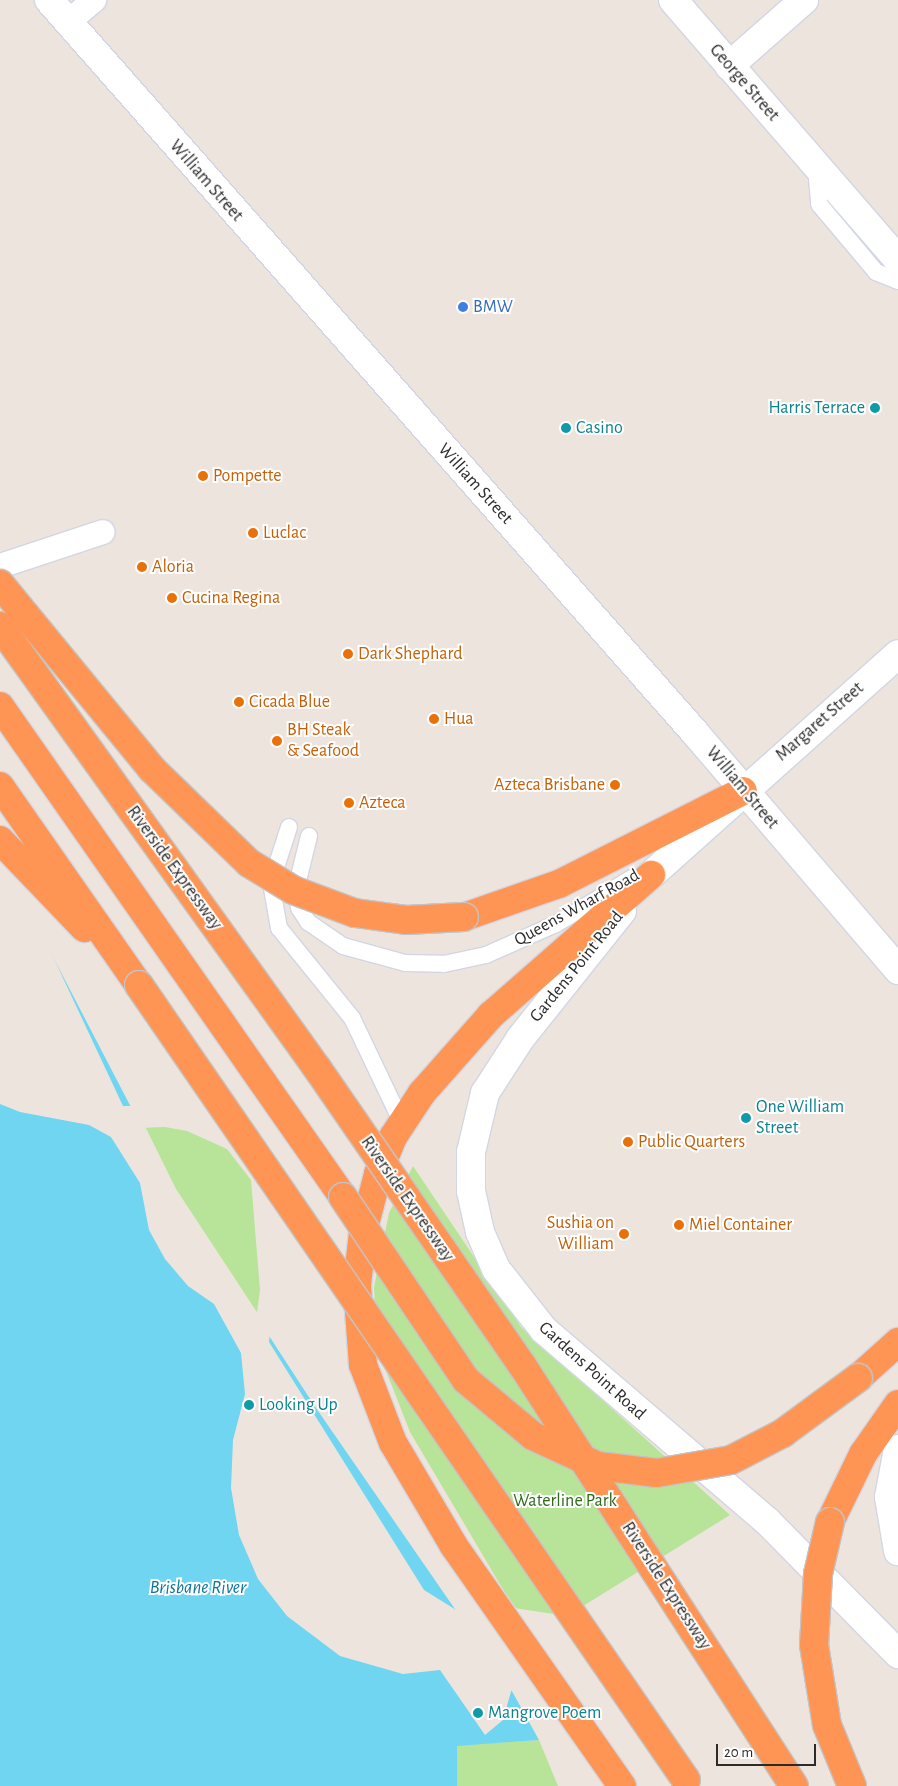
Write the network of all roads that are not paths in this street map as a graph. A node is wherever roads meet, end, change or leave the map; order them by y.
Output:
1 (49, 0) edge
2 (94, 0) edge
3 (673, 0) edge
4 (804, 0) edge
5 (68, 22) junction
6 (729, 66) junction
7 (816, 165) junction
8 (898, 260) edge
9 (898, 281) edge
10 (103, 532) dead end
11 (0, 566) edge
12 (0, 584) edge
13 (0, 626) edge
14 (898, 654) edge
15 (0, 706) edge
16 (0, 786) edge
17 (743, 791) junction
18 (289, 828) dead end
19 (309, 836) dead end
20 (0, 840) edge
21 (674, 853) junction
22 (651, 875) junction
23 (898, 970) edge
24 (140, 985) junction
25 (402, 1124) junction
26 (898, 1342) edge
27 (898, 1404) edge
28 (898, 1449) edge
29 (898, 1551) edge
30 (898, 1654) edge
31 (622, 1786) edge
32 (690, 1786) edge
33 (794, 1786) edge
34 (852, 1786) edge

1 - 5 street, William Street
2 - 5 street
3 - 6 street, George Street
4 - 6 street
5 - 17 street, William Street
6 - 7 street, George Street
7 - 8 street, George Street
7 - 9 lane
10 - 11 street
12 - 17 highway, bridge
13 - 33 highway, Riverside Expressway, bridge
14 - 17 street, Margaret Street
15 - 26 highway, bridge
16 - 24 highway
17 - 21 street, Margaret Street
17 - 23 street, William Street
18 - 25 lane
19 - 21 lane, Queens Wharf Road
20 - 24 highway
21 - 22 street, Gardens Point Road
22 - 25 highway
22 - 30 street, Gardens Point Road
24 - 32 highway, bridge
25 - 31 highway
27 - 34 highway, bridge
28 - 29 street

